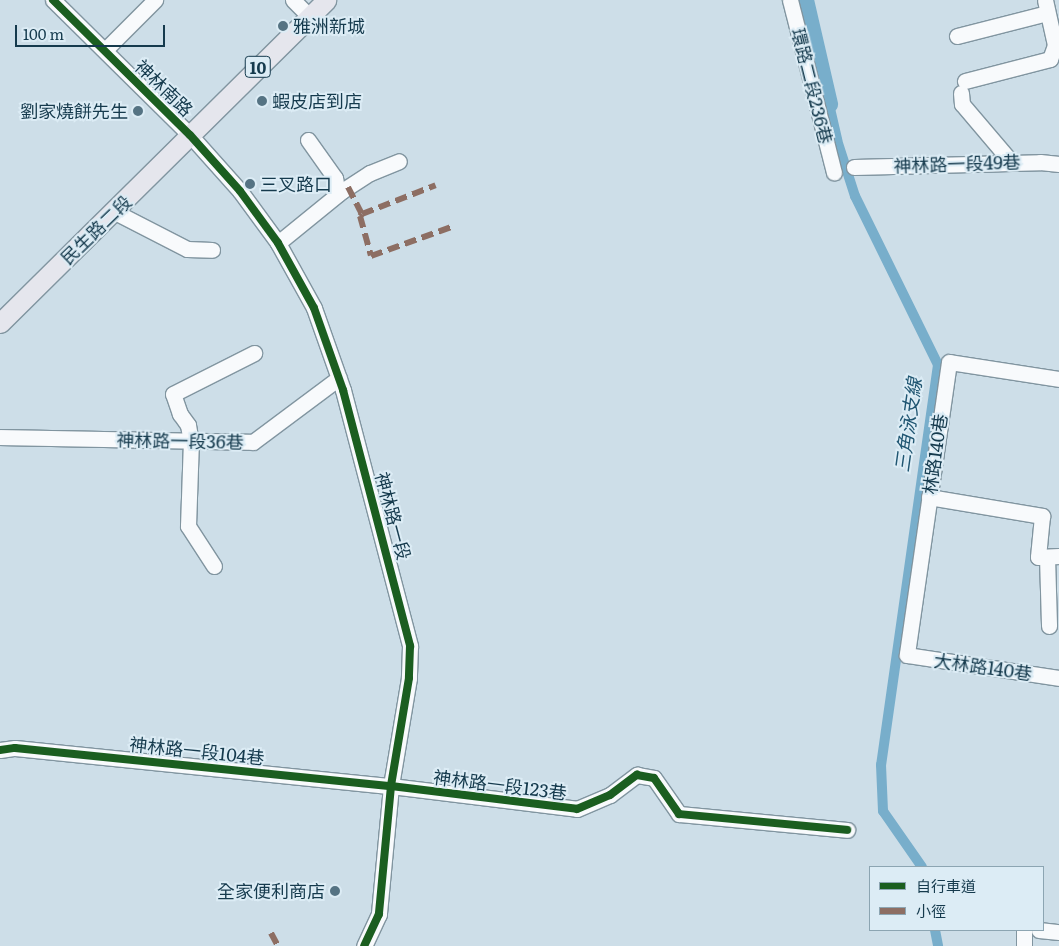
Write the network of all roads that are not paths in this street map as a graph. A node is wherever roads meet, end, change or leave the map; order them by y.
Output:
1 (53, 0) edge
2 (155, 0) edge
3 (294, 0) edge
4 (326, 0) edge
5 (790, 0) edge
6 (1046, 6) edge
7 (310, 17) junction
8 (957, 36) dead end
9 (105, 50) junction
10 (190, 135) junction
11 (308, 140) dead end
12 (399, 161) dead end
13 (1012, 163) junction
14 (1059, 164) edge
15 (854, 167) dead end
16 (834, 172) dead end
17 (338, 194) junction
18 (115, 212) junction
19 (278, 243) junction
20 (212, 250) dead end
21 (0, 323) edge
22 (254, 353) dead end
23 (339, 378) junction
24 (1059, 379) edge
25 (0, 437) edge
26 (191, 442) junction
27 (929, 497) junction
28 (1053, 557) edge
29 (214, 566) dead end
30 (1049, 626) dead end
31 (907, 655) joint
32 (1059, 678) edge
33 (0, 750) edge
34 (391, 786) junction
35 (847, 830) dead end
36 (1044, 930) edge
37 (1024, 931) edge
38 (1059, 932) edge
39 (364, 946) edge
40 (1024, 946) edge

1 - 9 street, 神林南路
2 - 9 street
3 - 7 street
4 - 7 main road, 10
5 - 16 street, 環路二段236巷
6 - 8 street
6 - 13 street
7 - 10 main road, 10
9 - 10 street, 神林南路
10 - 18 main road, 民生路二段 / 10
10 - 19 street, 神林路一段
11 - 17 street
12 - 17 street
13 - 14 street, 神林路一段49巷
13 - 15 street, 神林路一段49巷
17 - 19 street
18 - 20 street
18 - 21 main road, 民生路二段 / 10
19 - 23 street, 神林路一段
22 - 26 street
23 - 26 street, 神林路一段36巷
23 - 34 street, 神林路一段
24 - 27 street, 林路140巷
25 - 26 street, 神林路一段36巷
26 - 29 street
27 - 28 street
27 - 31 street, 林路140巷
28 - 30 street
31 - 32 street, 大林路140巷
33 - 34 street, 神林路一段104巷
34 - 35 street, 神林路一段123巷
34 - 39 street, 神林路一段
36 - 38 street
37 - 40 street

